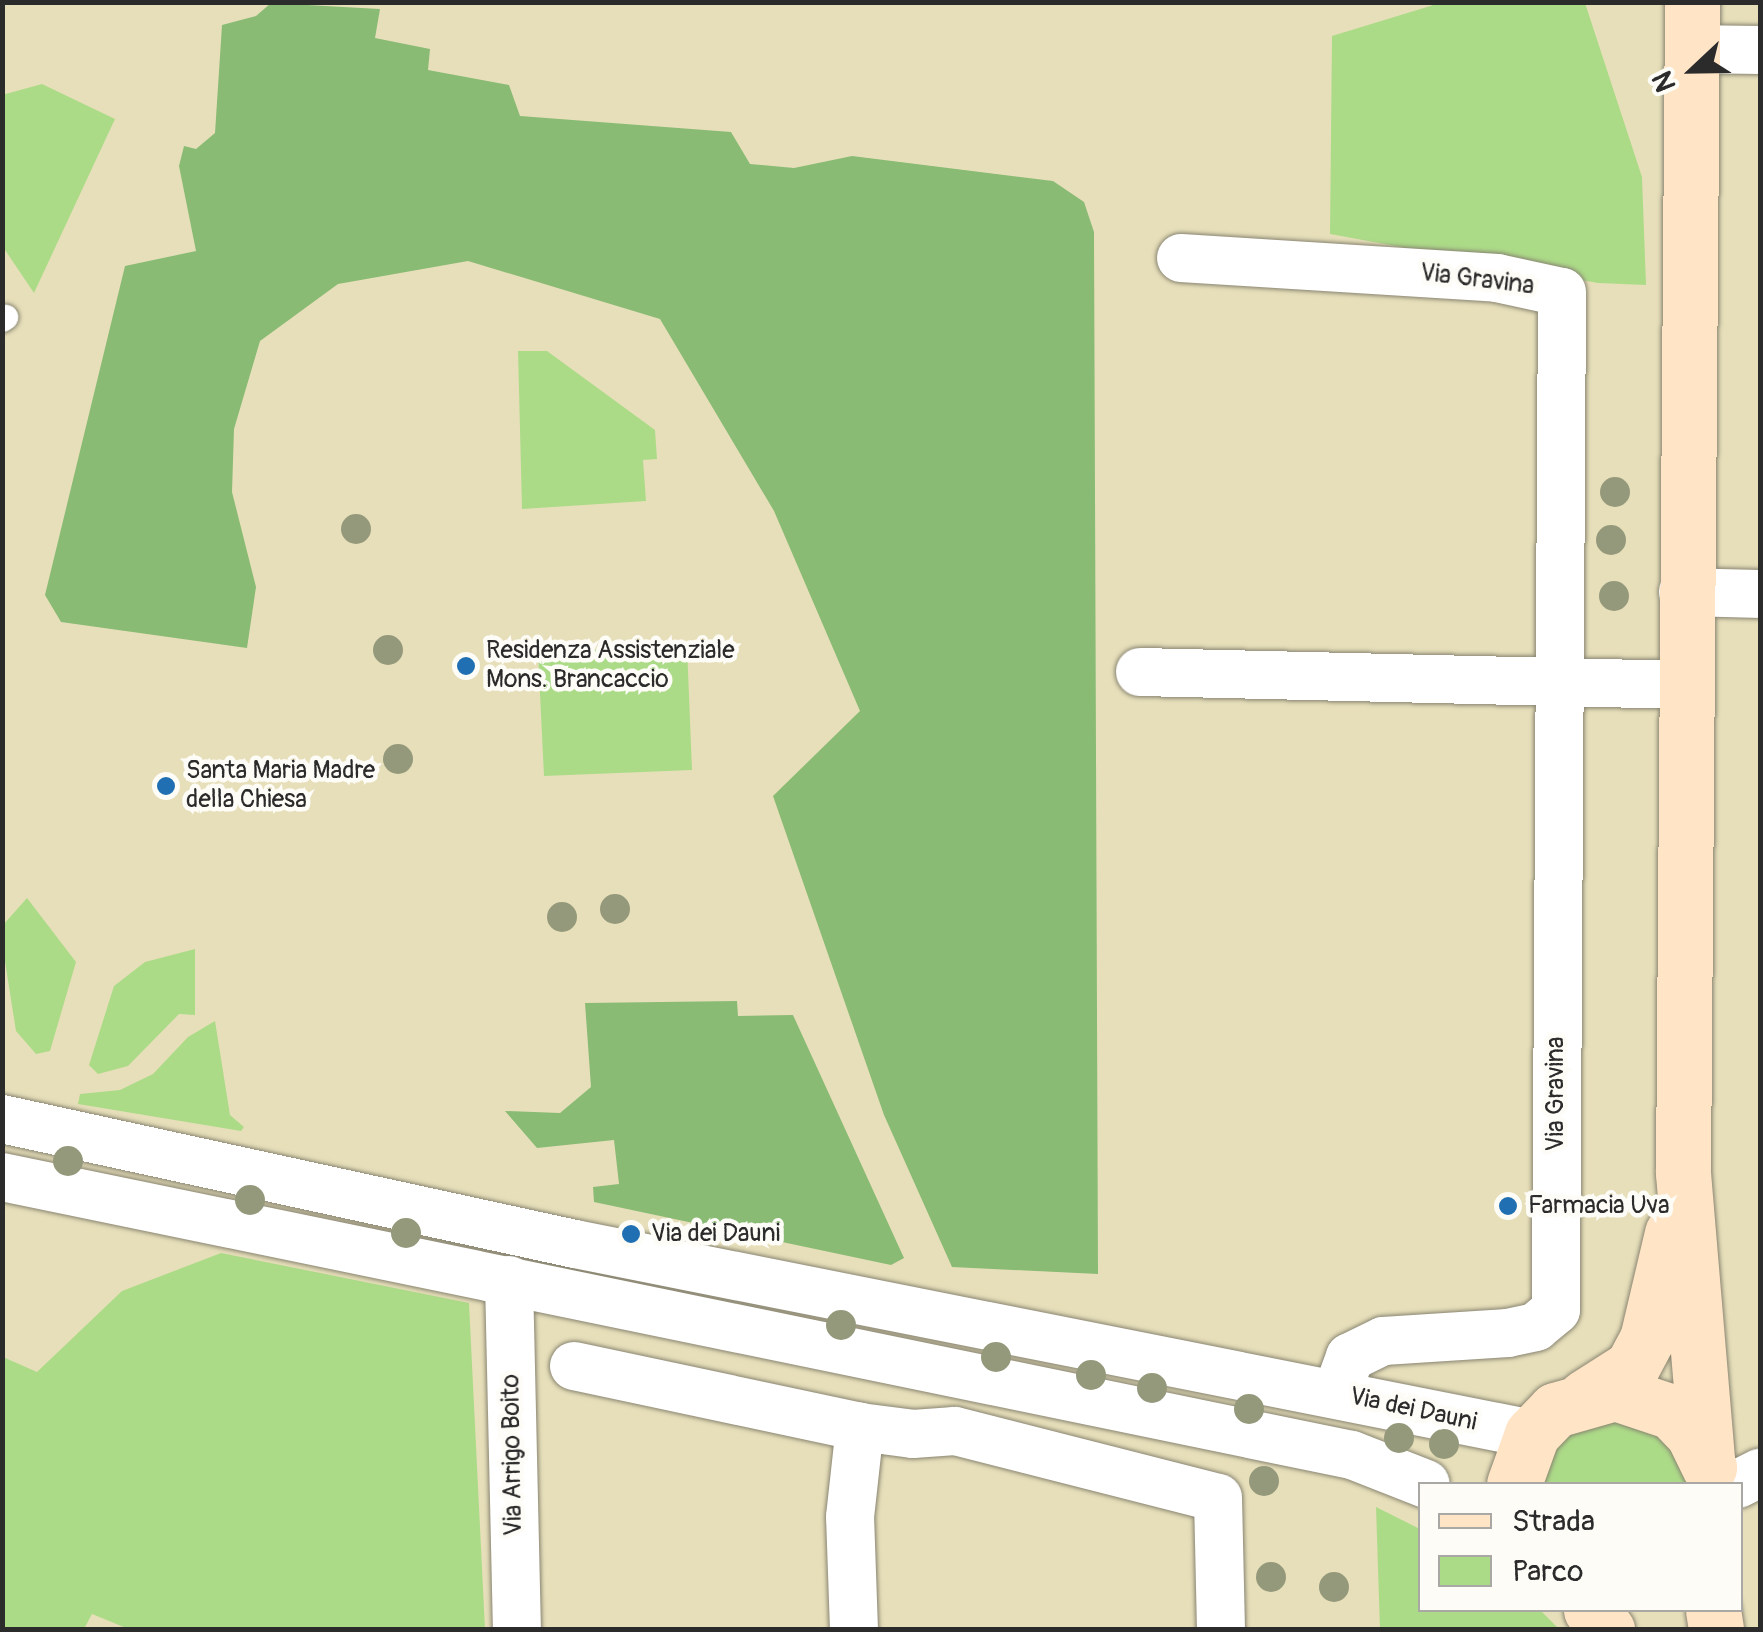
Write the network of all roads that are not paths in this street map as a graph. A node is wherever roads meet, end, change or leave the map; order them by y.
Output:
1 (1691, 26) edge
2 (1760, 50) edge
3 (1182, 258) dead end
4 (1683, 592) junction
5 (1760, 594) edge
6 (1140, 672) dead end
7 (1555, 682) junction
8 (1683, 685) junction
9 (2, 1119) edge
10 (2, 1178) edge
11 (1684, 1186) junction
12 (575, 1244) junction
13 (509, 1280) junction
14 (571, 1292) junction
15 (574, 1366) dead end
16 (1336, 1395) junction
17 (1585, 1396) junction
18 (860, 1427) junction
19 (1532, 1434) junction
20 (1760, 1474) edge
21 (1719, 1477) edge
22 (1421, 1482) edge
23 (1515, 1482) edge
24 (517, 1630) edge
25 (854, 1630) edge
26 (1221, 1630) edge

1 - 2 street
1 - 4 main road
3 - 7 street, Via Gravina
4 - 5 street
4 - 8 main road
6 - 7 street
7 - 8 street
7 - 16 street, Via Gravina
8 - 11 main road
9 - 12 street, Via dei Dauni
10 - 13 street
11 - 17 main road
11 - 21 main road
12 - 14 street
12 - 16 street, Via dei Dauni
13 - 14 street
13 - 24 street, Via Arrigo Boito
14 - 22 street
15 - 18 street
16 - 19 street, Via dei Dauni
17 - 19 main road
17 - 21 main road
18 - 25 street
18 - 26 street
19 - 23 main road
20 - 21 street

